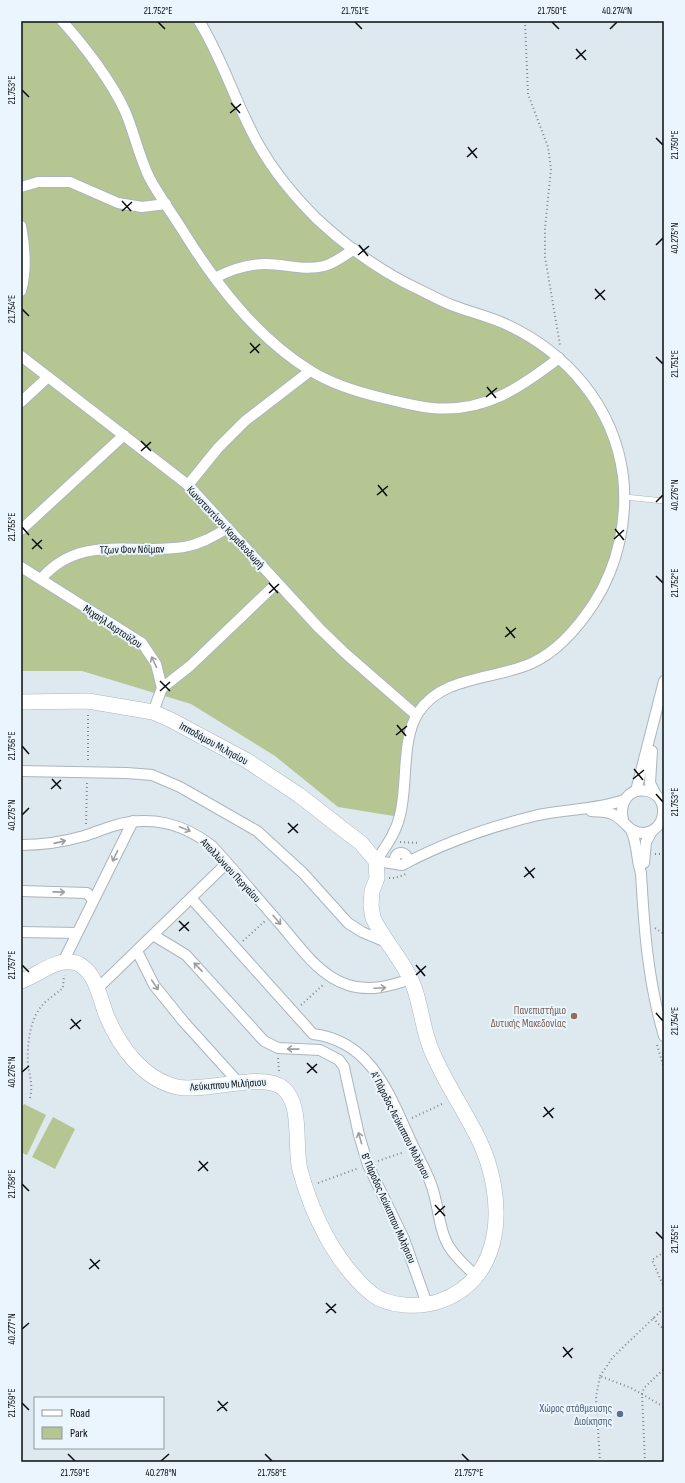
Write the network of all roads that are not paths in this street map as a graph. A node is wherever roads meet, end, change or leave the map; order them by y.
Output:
1 (62, 21) edge
2 (200, 21) edge
3 (21, 187) edge
4 (166, 204) junction
5 (21, 226) edge
6 (354, 249) junction
7 (215, 278) junction
8 (21, 290) edge
9 (21, 356) edge
10 (559, 358) junction
11 (310, 371) junction
12 (48, 377) junction
13 (21, 402) edge
14 (124, 435) junction
15 (188, 485) junction
16 (626, 497) junction
17 (664, 502) edge
18 (228, 528) junction
19 (21, 530) edge
20 (21, 568) edge
21 (41, 579) junction
22 (278, 583) junction
23 (664, 681) edge
24 (162, 688) junction
25 (21, 702) edge
26 (153, 712) junction
27 (416, 716) junction
28 (650, 739) junction
29 (21, 771) edge
30 (636, 791) junction
31 (656, 795) junction
32 (624, 800) junction
33 (585, 810) junction
34 (622, 820) junction
35 (133, 821) junction
36 (631, 830) junction
37 (652, 831) junction
38 (21, 845) edge
39 (376, 861) junction
40 (228, 863) junction
41 (641, 873) junction
42 (21, 892) edge
43 (191, 898) junction
44 (93, 900) junction
45 (21, 932) edge
46 (77, 933) junction
47 (153, 935) junction
48 (386, 942) junction
49 (137, 951) junction
50 (62, 962) junction
51 (411, 979) junction
52 (21, 981) edge
53 (96, 990) junction
54 (664, 1036) edge
55 (239, 1083) junction
56 (477, 1277) junction
57 (427, 1304) junction

1 - 4 street
2 - 6 street
3 - 4 street
4 - 7 street
5 - 8 street
6 - 7 street
6 - 10 street
7 - 11 street
9 - 12 street, Κωνσταντίνου Καραθεοδωρή
10 - 11 street
10 - 16 street
11 - 15 street
12 - 13 street
12 - 14 street, Κωνσταντίνου Καραθεοδωρή
14 - 15 street, Κωνσταντίνου Καραθεοδωρή
14 - 19 street
15 - 18 street, Κωνσταντίνου Καραθεοδωρή
16 - 17 lane
16 - 27 street
18 - 21 street, Τζων Φον Νόϊμαν
18 - 22 street, Κωνσταντίνου Καραθεοδωρή
20 - 21 street, Μιχαήλ Δερτούζου
24 -> 21 street, Μιχαήλ Δερτούζου
22 - 24 street
22 - 27 street, Κωνσταντίνου Καραθεοδωρή
23 - 28 street
24 - 26 street
25 - 26 street, Ιπποδάμου Μιλησίου
26 - 39 street, Ιπποδάμου Μιλησίου
27 - 39 street
28 - 30 street
28 - 31 street
29 - 48 street
30 - 31 street
30 - 32 street
31 - 37 street
32 - 33 street
32 - 34 street
33 - 34 street
33 - 39 street
34 - 36 street
38 -> 35 street, Απολλώνιου Περγαίου
35 -> 40 street, Απολλώνιου Περγαίου
35 -> 44 street
36 - 37 street
36 - 41 street
37 - 41 street
39 - 48 street, Λεύκιππου Μιλήσιου
40 - 43 street
40 -> 51 street, Απολλώνιου Περγαίου
41 - 54 street
42 -> 44 street
43 - 47 street
43 - 56 street, Α' Πάροδος Λεύκιππου Μιλήσιου
44 - 46 street
45 - 46 street
46 - 50 street
47 - 49 street
57 -> 47 street, Β' Πάροδος Λεύκιππου Μιλήσιου
48 - 51 street, Λεύκιππου Μιλήσιου
49 - 53 street
49 -> 55 street
50 - 52 street
50 - 53 street, Λεύκιππου Μιλήσιου
51 - 56 street, Λεύκιππου Μιλήσιου
53 - 55 street, Λεύκιππου Μιλήσιου
55 - 57 street, Λεύκιππου Μιλήσιου
56 - 57 street, Λεύκιππου Μιλήσιου

